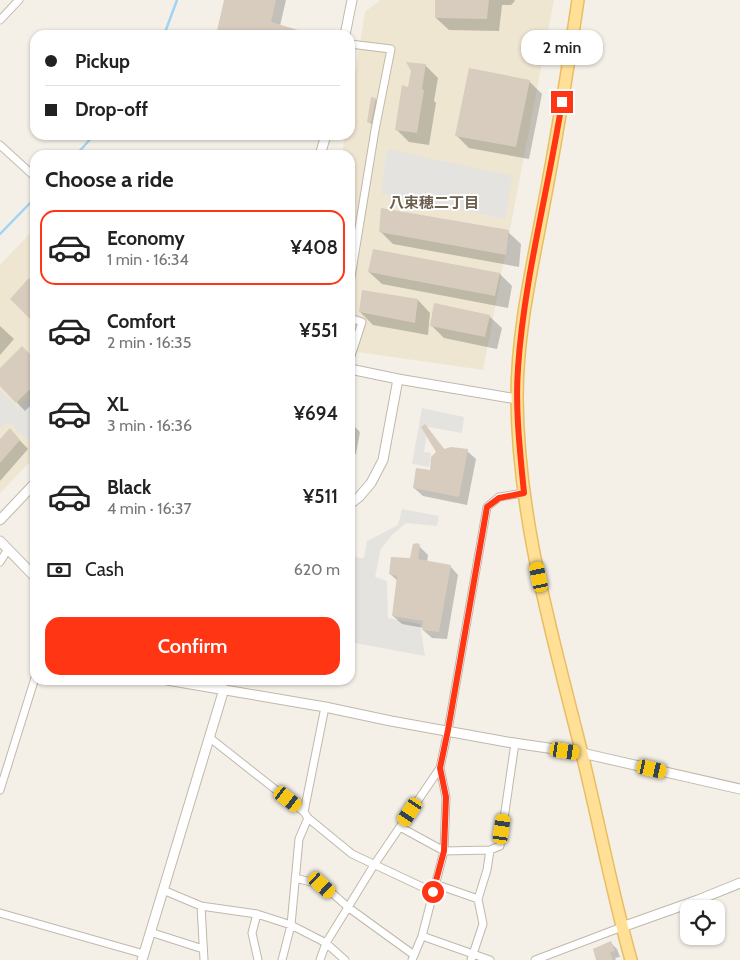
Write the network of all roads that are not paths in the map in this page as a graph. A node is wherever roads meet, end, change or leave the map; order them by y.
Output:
1 (19, 0) edge
2 (352, 0) edge
3 (578, 0) edge
4 (0, 20) edge
5 (347, 30) edge
6 (355, 45) edge
7 (0, 145) edge
8 (30, 172) edge
9 (355, 252) edge
10 (355, 320) edge
11 (355, 344) edge
12 (355, 370) edge
13 (398, 379) junction
14 (517, 399) junction
15 (30, 488) edge
16 (524, 493) junction
17 (355, 500) edge
18 (0, 520) edge
19 (0, 541) edge
20 (8, 549) junction
21 (0, 562) edge
22 (30, 572) edge
23 (33, 685) edge
24 (199, 685) edge
25 (224, 689) junction
26 (325, 707) junction
27 (448, 730) junction
28 (210, 738) junction
29 (514, 743) junction
30 (582, 753) junction
31 (440, 768) junction
32 (740, 789) edge
33 (0, 790) edge
34 (306, 815) junction
35 (400, 827) junction
36 (490, 850) junction
37 (444, 851) junction
38 (374, 865) junction
39 (295, 878) junction
40 (740, 882) edge
41 (435, 884) junction
42 (163, 890) junction
43 (433, 892) junction
44 (478, 899) junction
45 (201, 906) junction
46 (349, 908) junction
47 (0, 913) edge
48 (257, 914) junction
49 (291, 925) junction
50 (622, 927) junction
51 (150, 932) junction
52 (422, 936) junction
53 (326, 943) junction
54 (203, 949) junction
55 (143, 957) edge
56 (472, 957) edge
57 (413, 958) edge
58 (204, 960) edge
59 (258, 960) edge
60 (282, 960) edge
61 (320, 960) edge
62 (345, 960) edge
63 (490, 960) edge
64 (535, 960) edge
65 (631, 960) edge

1 - 4 street
2 - 5 street
3 - 14 main road
6 - 9 street
7 - 8 street
10 - 11 street
12 - 13 street
13 - 14 street
13 - 17 street
14 - 16 main road
15 - 18 street
16 - 27 street
16 - 30 main road
19 - 20 street
20 - 21 street
20 - 22 street
23 - 33 street
24 - 25 street
25 - 26 street
25 - 28 street
26 - 27 street
26 - 34 street
27 - 29 street
27 - 31 street
28 - 34 street
28 - 42 street
29 - 30 street
29 - 36 street
30 - 32 street
30 - 50 main road
31 - 35 street
31 - 37 street
34 - 38 street
34 - 39 street
35 - 37 street
35 - 38 street
36 - 37 street
36 - 44 street
37 - 41 street
38 - 43 street
38 - 46 street
39 - 46 street
39 - 49 street
40 - 50 street
41 - 43 street
41 - 44 street
42 - 45 street
42 - 51 street
43 - 52 street
44 - 56 street
45 - 48 street
45 - 54 street
46 - 53 street
46 - 57 street
47 - 55 street
48 - 49 street
48 - 59 street
49 - 53 street
49 - 60 street
50 - 64 street
50 - 65 main road
51 - 54 street
51 - 55 street
52 - 56 street
52 - 57 street
53 - 61 street
53 - 62 street
54 - 58 street
56 - 63 street

